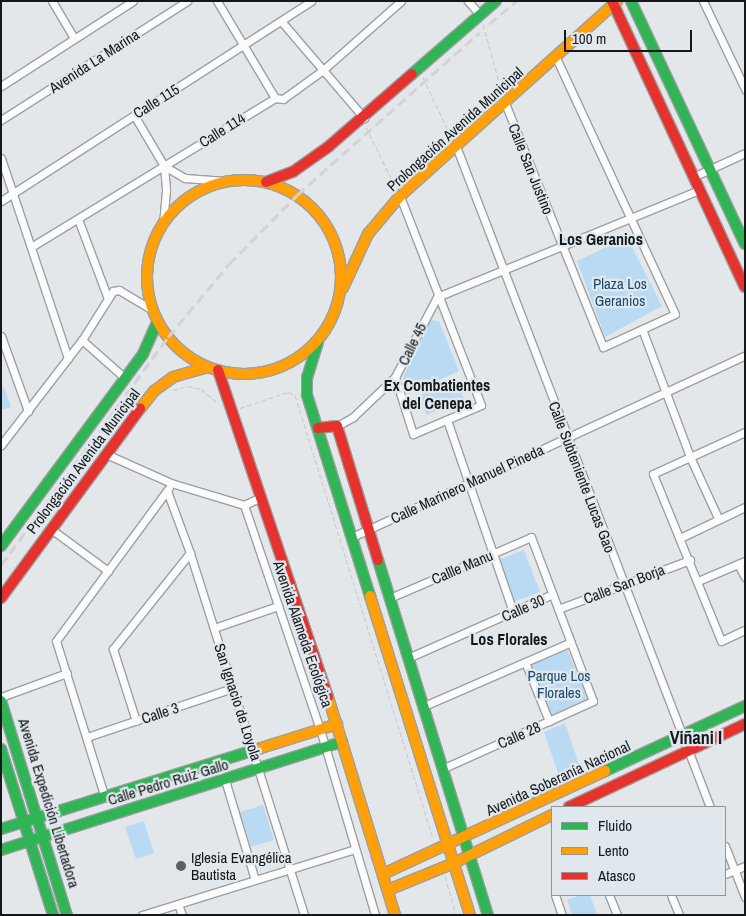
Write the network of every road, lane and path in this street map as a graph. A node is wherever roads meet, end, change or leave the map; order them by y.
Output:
1 (52, 1) edge
2 (133, 1) edge
3 (187, 1) edge
4 (217, 1) edge
5 (311, 1) edge
6 (401, 1) edge
7 (468, 1) edge
8 (496, 1) edge
9 (631, 1) edge
10 (703, 1) edge
11 (614, 3) edge
12 (480, 15) junction
13 (281, 21) junction
14 (74, 38) junction
15 (244, 45) junction
16 (556, 58) junction
17 (323, 70) junction
18 (419, 70) junction
19 (1, 86) edge
20 (745, 89) edge
21 (275, 98) junction
22 (504, 103) junction
23 (134, 115) junction
24 (364, 118) junction
25 (1, 120) edge
26 (456, 146) junction
27 (745, 153) edge
28 (1, 158) edge
29 (164, 166) junction
30 (710, 170) junction
31 (693, 177) junction
32 (226, 181) junction
33 (265, 182) junction
34 (699, 190) junction
35 (12, 194) junction
36 (400, 196) junction
37 (1, 201) edge
38 (631, 218) junction
39 (78, 219) junction
40 (162, 224) junction
41 (745, 244) edge
42 (562, 246) junction
43 (31, 247) junction
44 (503, 270) junction
45 (745, 288) edge
46 (437, 296) junction
47 (339, 298) junction
48 (108, 299) junction
49 (154, 311) junction
50 (158, 322) junction
51 (642, 329) junction
52 (1, 336) edge
53 (320, 338) junction
54 (82, 340) junction
55 (745, 355) edge
56 (68, 358) junction
57 (207, 366) junction
58 (218, 370) junction
59 (395, 377) junction
60 (124, 378) junction
61 (667, 391) junction
62 (166, 394) dead end
63 (220, 406) dead end
64 (232, 410) junction
65 (28, 411) junction
66 (447, 420) junction
67 (337, 426) junction
68 (318, 428) junction
69 (745, 432) edge
70 (567, 437) junction
71 (1, 445) edge
72 (106, 454) junction
73 (690, 457) junction
74 (171, 484) junction
75 (467, 484) junction
76 (167, 491) junction
77 (261, 497) junction
78 (244, 505) junction
79 (745, 507) edge
80 (719, 520) junction
81 (371, 528) junction
82 (51, 529) junction
83 (352, 536) junction
84 (680, 538) junction
85 (1, 546) edge
86 (190, 553) junction
87 (493, 554) junction
88 (690, 560) junction
89 (742, 563) edge
90 (108, 571) junction
91 (745, 577) edge
92 (698, 581) junction
93 (624, 585) junction
94 (553, 594) junction
95 (392, 597) junction
96 (1, 598) edge
97 (278, 606) junction
98 (558, 609) junction
99 (513, 612) junction
100 (214, 628) junction
101 (745, 630) edge
102 (571, 642) junction
103 (410, 657) junction
104 (525, 662) junction
105 (67, 673) junction
106 (233, 688) junction
107 (1, 697) edge
108 (1, 701) edge
109 (424, 706) junction
110 (745, 706) edge
111 (136, 721) junction
112 (549, 721) junction
113 (337, 724) junction
114 (745, 724) edge
115 (320, 729) junction
116 (682, 736) junction
117 (87, 737) junction
118 (342, 742) junction
119 (1, 749) edge
120 (325, 749) junction
121 (253, 751) junction
122 (688, 751) junction
123 (444, 768) junction
124 (259, 769) junction
125 (225, 780) junction
126 (567, 790) junction
127 (106, 798) junction
128 (571, 806) edge
129 (710, 806) edge
130 (551, 815) edge
131 (38, 818) junction
132 (24, 822) junction
133 (1, 829) edge
134 (44, 837) junction
135 (465, 838) junction
136 (30, 841) junction
137 (448, 845) junction
138 (355, 849) junction
139 (726, 849) edge
140 (1, 850) edge
141 (436, 850) junction
142 (469, 855) junction
143 (454, 863) junction
144 (745, 866) edge
145 (442, 868) junction
146 (290, 869) junction
147 (734, 870) junction
148 (383, 874) junction
149 (726, 874) edge
150 (255, 880) junction
151 (388, 890) junction
152 (556, 896) edge
153 (609, 896) edge
154 (671, 896) edge
155 (745, 897) edge
156 (178, 904) junction
157 (53, 915) edge
158 (67, 915) edge
159 (142, 915) edge
160 (182, 915) edge
161 (304, 915) edge
162 (375, 915) edge
163 (395, 915) edge
164 (456, 915) edge
165 (470, 915) edge
166 (488, 915) edge
167 (562, 915) edge
168 (616, 915) edge
169 (679, 915) edge

1 - 14 street
2 - 14 street, Avenida La Marina
3 - 25 street, Avenida La Marina
4 - 15 street
5 - 13 street, Calle 115
6 - 17 street, Calle 114
7 - 12 street
8 - 12 street, Prolongación Avenida Municipal
9 - 30 street
10 - 20 street
11 - 16 street, Prolongación Avenida Municipal
11 - 31 street
12 - 18 street, Prolongación Avenida Municipal
12 - 22 path
13 - 15 street, Calle 115
13 - 17 street
14 - 19 street, Avenida La Marina
15 - 21 street
15 - 23 street, Calle 115
16 - 22 street, Prolongación Avenida Municipal
16 - 38 street
17 - 21 street, Calle 114
17 - 24 street
18 - 24 street, Prolongación Avenida Municipal
18 - 26 path
21 - 29 street, Calle 114
22 - 26 street, Prolongación Avenida Municipal
22 - 42 street, Calle San Justino
23 - 29 street
23 - 35 street, Calle 115
24 - 33 street, Prolongación Avenida Municipal
24 - 36 path
26 - 36 street, Prolongación Avenida Municipal
26 - 44 street, Calle Subteniente Lucas Gao
27 - 30 street
28 - 35 street
29 - 32 street
29 - 39 street, Calle 114
29 - 40 street
30 - 31 street
30 - 41 street
31 - 34 street
32 - 33 street, Prolongación Avenida Municipal
32 - 40 street, Prolongación Avenida Municipal
33 - 47 street, Prolongación Avenida Municipal
34 - 38 street
34 - 45 street
35 - 37 street, Calle 115
35 - 43 street
36 - 46 street
36 - 47 street, Prolongación Avenida Municipal
38 - 42 street
38 - 51 street
39 - 43 street, Calle 114
39 - 48 street
40 - 49 street, Prolongación Avenida Municipal
42 - 44 street
42 - 51 street, Calle San Justino
43 - 56 street
44 - 46 street
44 - 70 street, Calle Subteniente Lucas Gao
46 - 59 street, Calle 45
46 - 66 street
47 - 53 street, Prolongación Avenida Municipal
48 - 49 street
48 - 54 street
49 - 50 street, Prolongación Avenida Municipal
50 - 57 street, Prolongación Avenida Municipal
50 - 60 street, Prolongación Avenida Municipal
51 - 61 street
52 - 65 street
53 - 58 street, Prolongación Avenida Municipal
53 - 68 street
54 - 56 street
54 - 60 street
55 - 61 street, Calle Marinero Manuel Pineda
56 - 65 street
57 - 58 street, Prolongación Avenida Municipal
57 - 72 street, Prolongación Avenida Municipal
58 - 64 street, Avenida Alameda Ecológica
59 - 66 street
59 - 67 street, Calle 45
60 - 85 street, Prolongación Avenida Municipal
61 - 70 street, Calle Marinero Manuel Pineda
61 - 73 street
62 - 63 path
64 - 77 street, Avenida Alameda Ecológica
64 - 141 path
65 - 71 street
66 - 75 street
67 - 68 street
67 - 81 street
68 - 83 street
69 - 73 street
70 - 75 street, Calle Marinero Manuel Pineda
70 - 93 street, Calle Subteniente Lucas Gao
72 - 74 street
72 - 82 street, Prolongación Avenida Municipal
73 - 80 street
73 - 84 street
74 - 76 street
74 - 78 street
75 - 81 street, Calle Marinero Manuel Pineda
75 - 87 street
76 - 86 street, San Ignacio de Loyola
76 - 90 street
77 - 78 street
77 - 113 street, Avenida Alameda Ecológica
78 - 97 street, Avenida Alameda Ecológica
79 - 80 street
80 - 84 street
81 - 83 street, Calle Marinero Manuel Pineda
81 - 95 street
82 - 90 street
82 - 96 street, Prolongación Avenida Municipal
83 - 137 street
84 - 88 street
86 - 100 street, San Ignacio de Loyola
86 - 111 street
87 - 94 street, Callle Manu
87 - 95 street, Callle Manu
87 - 99 street
88 - 92 street
88 - 93 street, Calle San Borja
89 - 91 street
89 - 92 street
90 - 105 street
92 - 101 street
93 - 98 street, Calle San Borja
93 - 116 street, Calle Subteniente Lucas Gao
94 - 98 street
94 - 99 street, Calle 30
95 - 103 street
97 - 100 street
97 - 115 street, Avenida Alameda Ecológica
98 - 102 street
99 - 103 street, Calle 30
100 - 106 street, San Ignacio de Loyola
102 - 104 street
102 - 112 street, Calle 28
103 - 109 street
104 - 109 street
104 - 112 street
105 - 107 street
105 - 117 street
106 - 111 street, Calle 3
106 - 121 street, San Ignacio de Loyola
108 - 131 street, Avenida Expedición Libertadora
109 - 123 street
110 - 116 street, Avenida Soberanía Nacional
111 - 117 street, Calle 3
112 - 123 street, Calle 28
113 - 115 street, Calle Pedro Ruiz Gallo
113 - 118 street, Avenida Alameda Ecológica
114 - 122 street, Avenida Soberanía Nacional
115 - 120 street, Avenida Alameda Ecológica
115 - 121 street, Calle Pedro Ruiz Gallo
116 - 122 street, Calle Subteniente Lucas Gao
116 - 126 street, Avenida Soberanía Nacional
117 - 127 street
118 - 120 street, Calle Pedro Ruiz Gallo
118 - 148 street, Avenida Alameda Ecológica
119 - 132 street, Avenida Expedición Libertadora
120 - 124 street, Calle Pedro Ruiz Gallo
120 - 138 street, Avenida Alameda Ecológica
121 - 124 street, San Ignacio de Loyola
121 - 127 street, Calle Pedro Ruiz Gallo
122 - 128 street, Avenida Soberanía Nacional
122 - 129 street, Calle Subteniente Lucas Gao
123 - 135 street
124 - 125 street, Calle Pedro Ruiz Gallo
124 - 146 street, San Ignacio de Loyola
125 - 134 street, Calle Pedro Ruiz Gallo
125 - 150 street
126 - 128 street
126 - 135 street, Avenida Soberanía Nacional
127 - 131 street, Calle Pedro Ruiz Gallo
130 - 142 street, Avenida Soberanía Nacional
131 - 132 street, Calle Pedro Ruiz Gallo
131 - 134 street, Avenida Expedición Libertadora
132 - 133 street, Calle Pedro Ruiz Gallo
132 - 136 street, Avenida Expedición Libertadora
134 - 136 street, Calle Pedro Ruiz Gallo
134 - 158 street, Avenida Expedición Libertadora
135 - 137 street, Avenida Soberanía Nacional
135 - 142 street
136 - 140 street, Calle Pedro Ruiz Gallo
136 - 157 street, Avenida Expedición Libertadora
137 - 141 street, Avenida Soberanía Nacional
137 - 143 street
138 - 146 street
138 - 162 street, Avenida Alameda Ecológica
139 - 147 street
141 - 148 street, Avenida Soberanía Nacional
142 - 143 street, Avenida Soberanía Nacional
142 - 166 street
143 - 145 street, Avenida Soberanía Nacional
143 - 165 street
144 - 147 street
145 - 151 street, Avenida Soberanía Nacional
145 - 164 path
146 - 150 street
146 - 161 street, San Ignacio de Loyola
147 - 149 street
147 - 155 street
148 - 151 street, Avenida Alameda Ecológica
150 - 156 street
151 - 163 street, Avenida Alameda Ecológica
152 - 167 street
153 - 168 street
154 - 169 street
156 - 159 street
156 - 160 street

